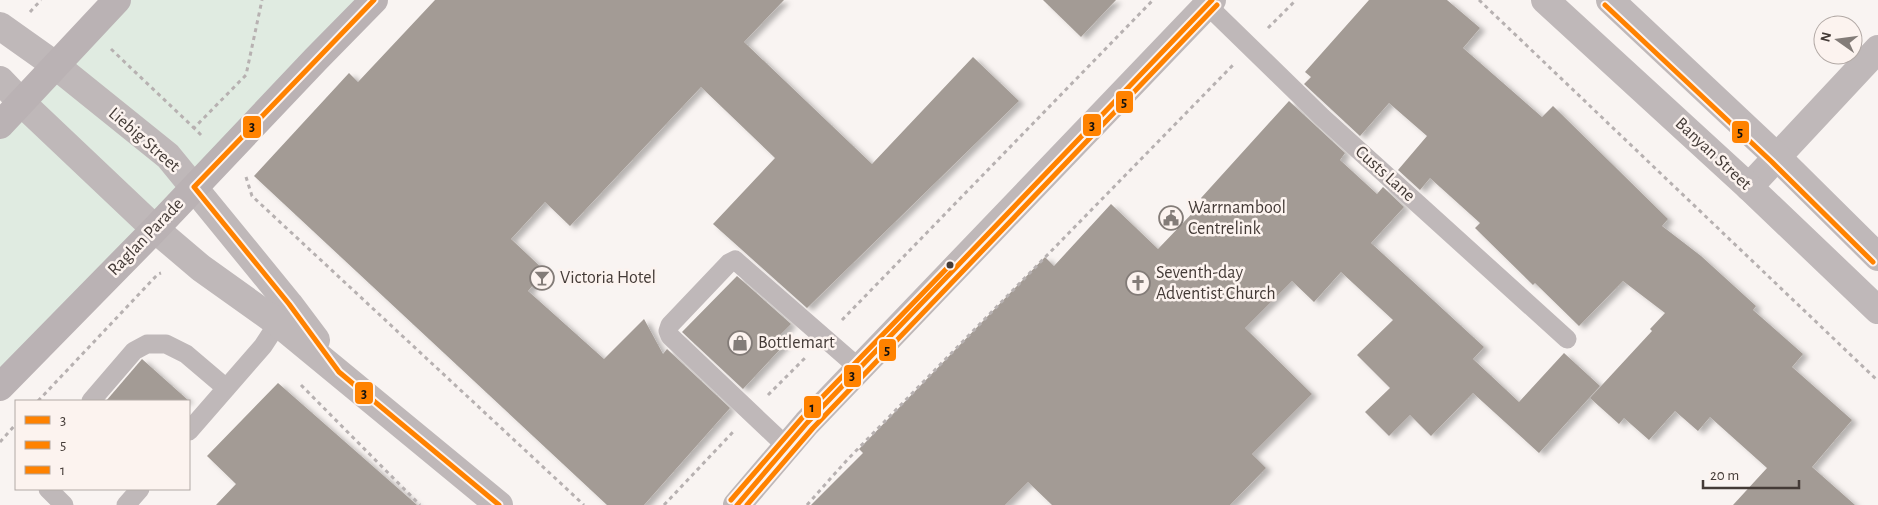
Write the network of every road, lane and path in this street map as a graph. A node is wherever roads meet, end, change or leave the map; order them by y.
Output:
1 (117, 0) edge
2 (262, 0) edge
3 (374, 0) edge
4 (1154, 0) edge
5 (1296, 0) edge
6 (1479, 0) edge
7 (1545, 0) edge
8 (1610, 0) edge
9 (1209, 3) edge
10 (0, 26) edge
11 (90, 29) junction
12 (1250, 47) junction
13 (1878, 49) edge
14 (55, 66) junction
15 (0, 80) edge
16 (22, 103) junction
17 (0, 125) edge
18 (194, 128) junction
19 (199, 133) dead end
20 (1776, 157) junction
21 (223, 158) junction
22 (194, 187) junction
23 (1749, 187) junction
24 (155, 229) junction
25 (1878, 257) edge
26 (158, 274) dead end
27 (1878, 310) edge
28 (278, 323) junction
29 (824, 338) junction
30 (1567, 339) dead end
31 (860, 369) junction
32 (339, 372) junction
33 (1878, 381) edge
34 (0, 387) edge
35 (226, 388) junction
36 (39, 400) edge
37 (91, 400) edge
38 (751, 412) junction
39 (15, 425) edge
40 (190, 430) edge
41 (0, 442) edge
42 (786, 446) junction
43 (49, 490) edge
44 (139, 490) edge
45 (64, 505) edge
46 (126, 505) edge
47 (499, 505) edge
48 (584, 505) edge
49 (664, 505) edge
50 (738, 505) edge
51 (807, 505) edge

1 - 11 highway
2 - 18 path
3 - 21 highway, Raglan Parade
4 - 29 path
5 - 12 path
6 - 33 path
7 - 23 street, Banyan Street
8 - 20 street
9 - 12 lane, Custs Lane
9 - 31 street
10 - 14 street, Liebig Street
11 - 14 highway
11 - 18 path
12 - 30 lane, Custs Lane
12 - 51 path
13 - 20 street
14 - 16 highway
14 - 22 street, Liebig Street
15 - 16 street, Liebig Street
16 - 17 highway
16 - 24 street, Liebig Street
18 - 19 path
20 - 23 street
20 - 25 street
21 - 22 highway, Raglan Parade
21 - 48 path
22 - 24 highway, Raglan Parade
22 - 32 street, Liebig Street
23 - 27 street, Banyan Street
24 - 28 street, Liebig Street
24 - 34 highway, Raglan Parade
26 - 36 path
28 - 32 street, Liebig Street
28 - 35 lane
29 - 31 lane
29 - 38 path
29 - 38 lane
31 - 42 street
32 - 47 street, Liebig Street
35 - 37 lane
35 - 40 lane
38 - 42 lane
38 - 49 path
39 - 41 path
42 - 50 street
43 - 45 lane
44 - 46 lane

